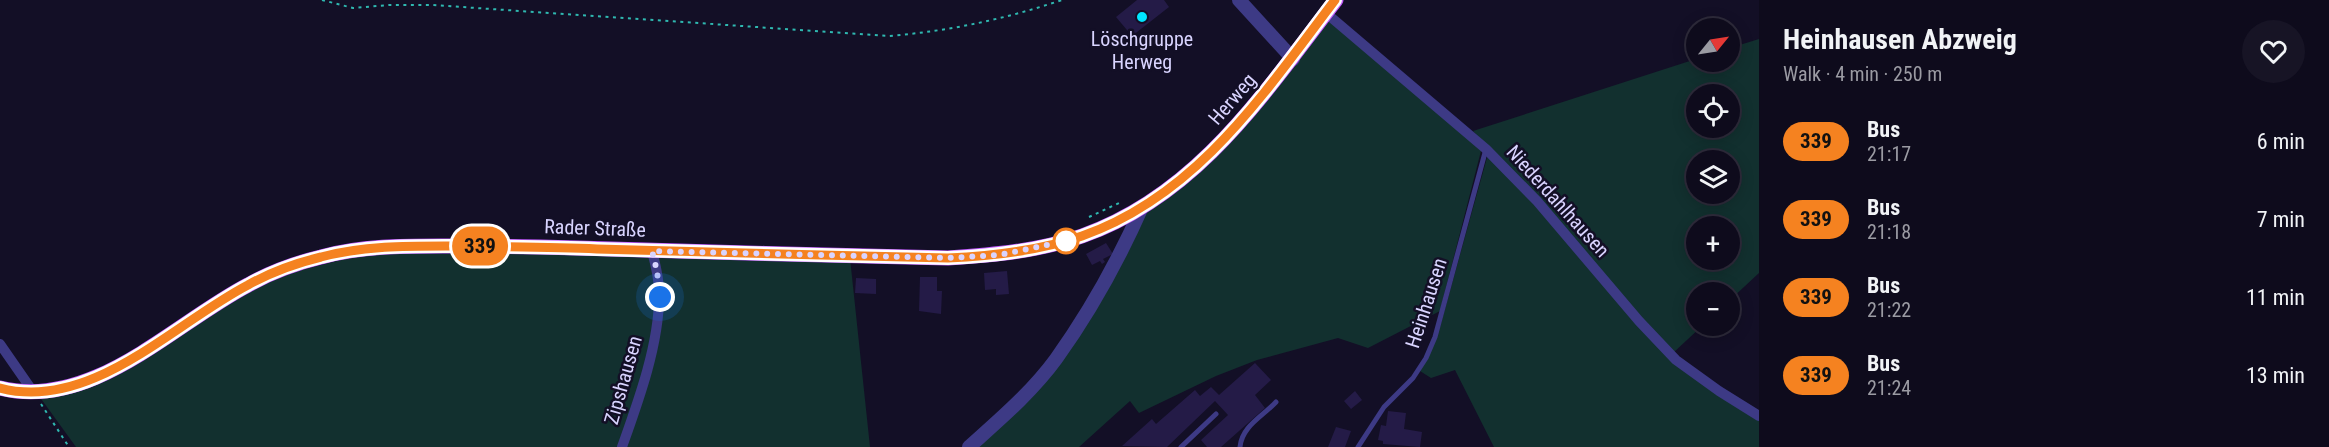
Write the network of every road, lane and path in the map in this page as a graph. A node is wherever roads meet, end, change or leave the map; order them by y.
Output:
1 (322, 0) edge
2 (1062, 0) edge
3 (1239, 0) edge
4 (1335, 0) edge
5 (1326, 13) junction
6 (1293, 59) junction
7 (1486, 149) junction
8 (1142, 207) junction
9 (652, 251) junction
10 (0, 344) edge
11 (0, 388) edge
12 (34, 393) junction
13 (1276, 402) dead end
14 (1216, 414) dead end
15 (1759, 416) edge
16 (69, 447) edge
17 (622, 447) edge
18 (969, 447) edge
19 (1181, 447) edge
20 (1240, 447) edge
21 (1358, 447) edge

1 - 2 path
3 - 6 street
4 - 5 main road, Herweg
5 - 6 main road, Herweg
5 - 7 street, Niederdahlhausen
6 - 8 main road, Herweg
7 - 15 street, Niederdahlhausen
7 - 21 lane, Heinhausen
8 - 9 main road, Rader Straße
8 - 18 street
9 - 12 main road, Rader Straße
9 - 17 street, Zipshausen
10 - 12 street
11 - 12 main road, Rader Straße
12 - 16 path
13 - 20 lane
14 - 19 lane

